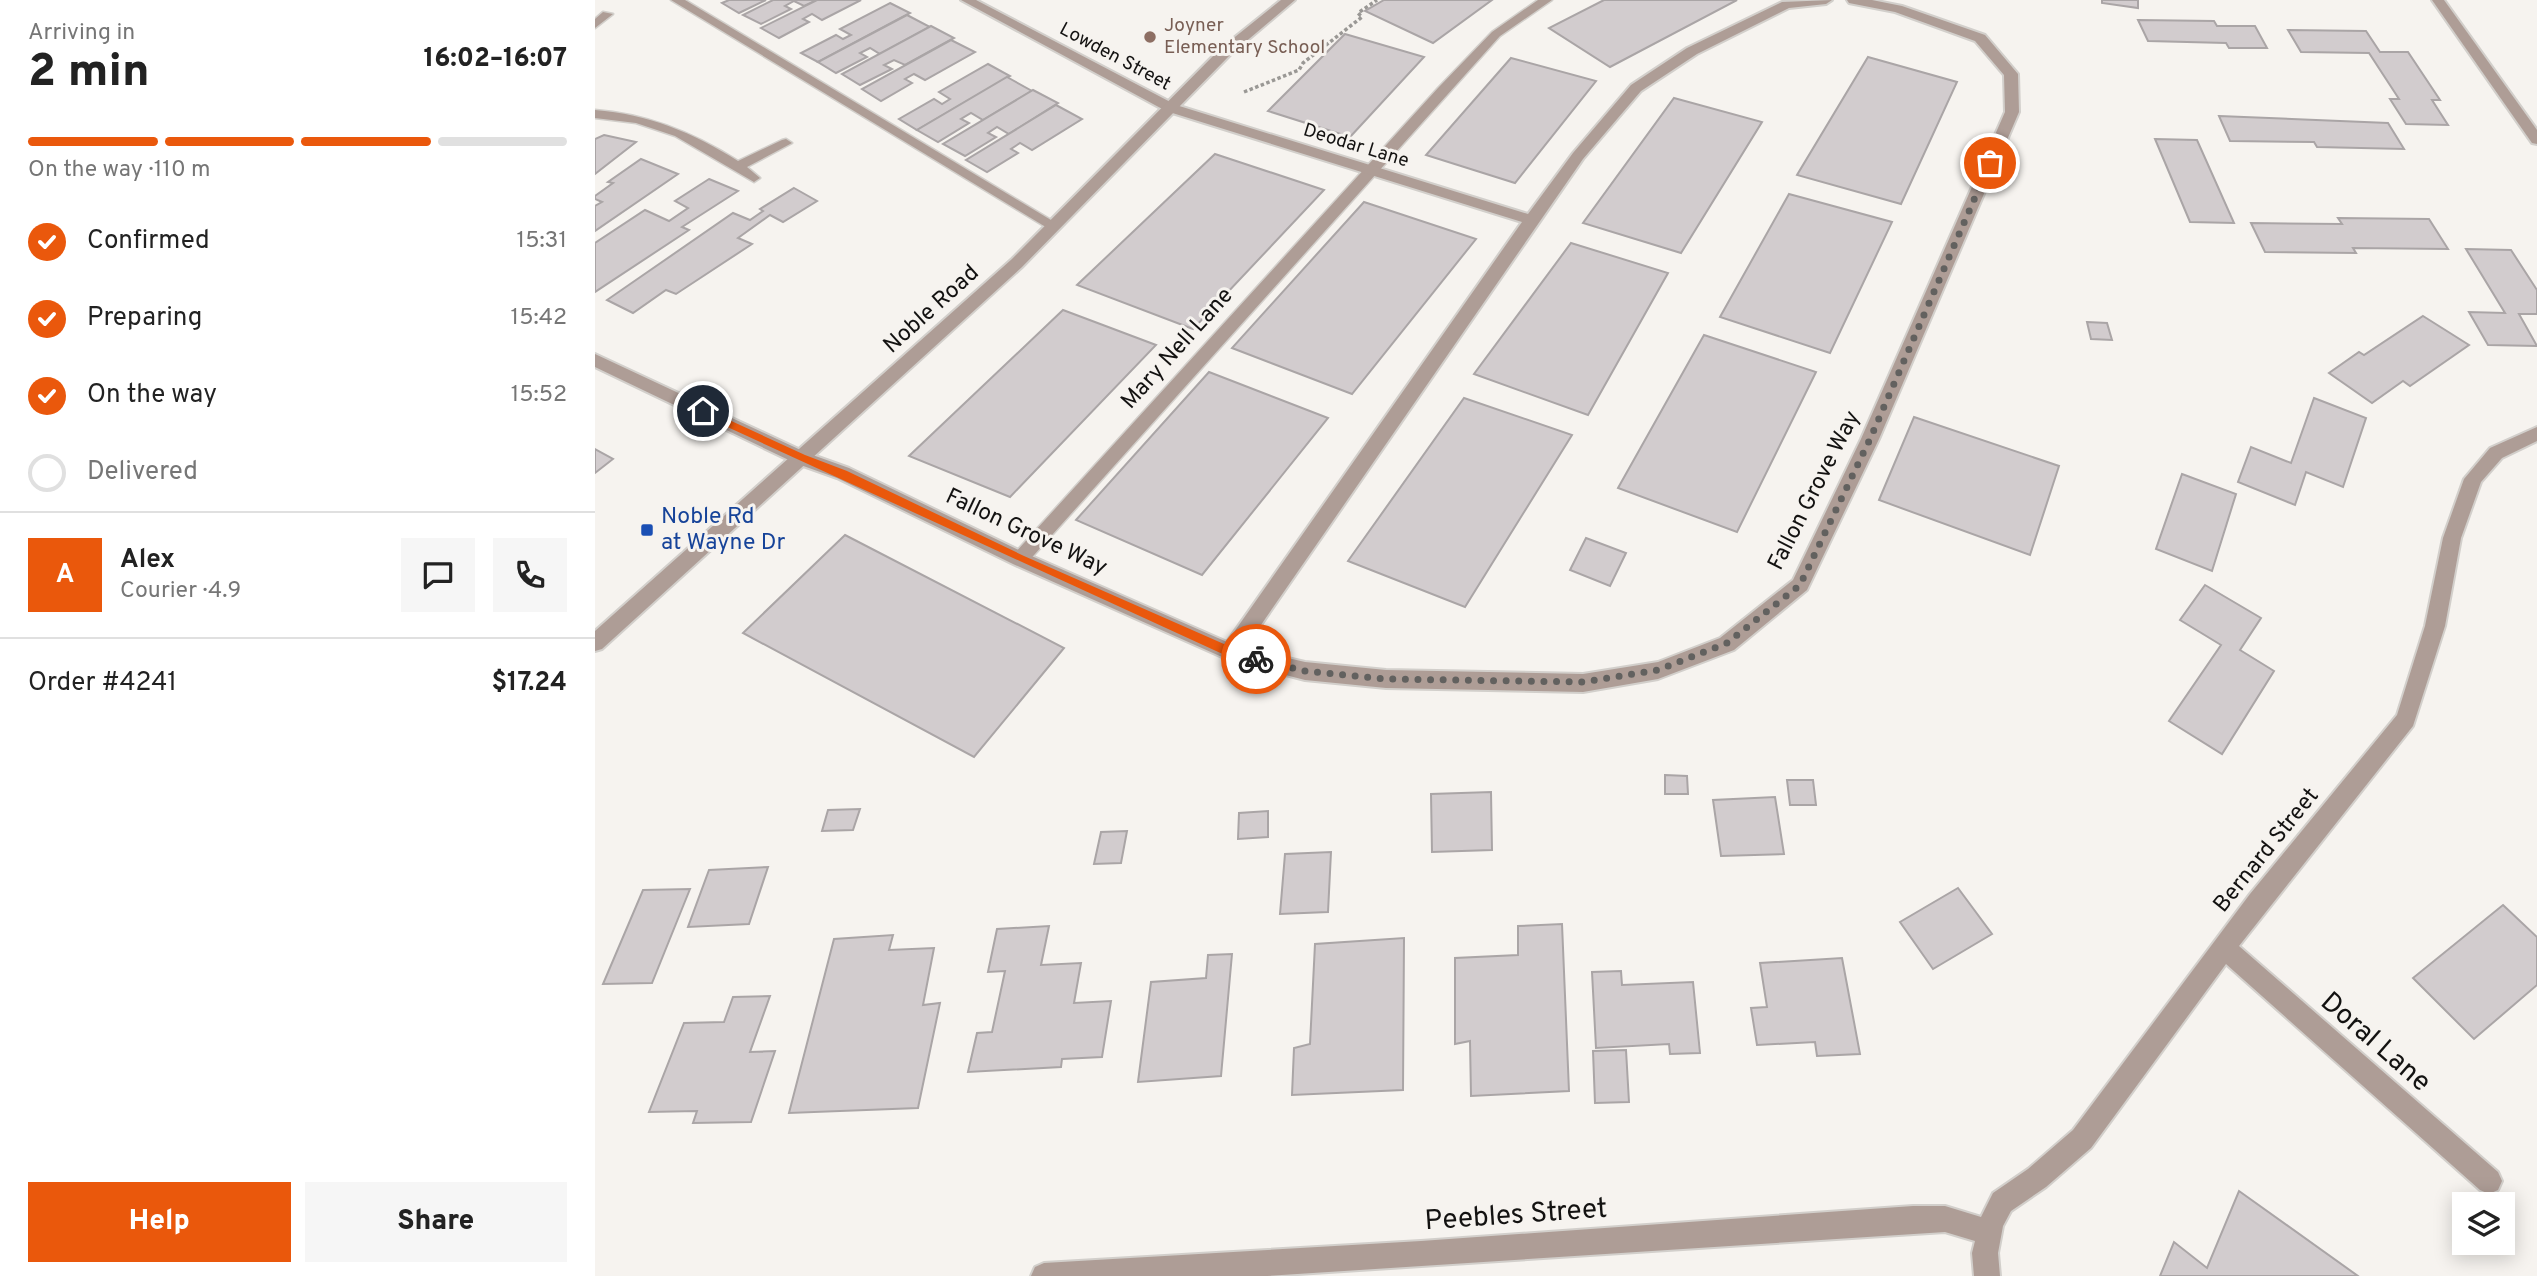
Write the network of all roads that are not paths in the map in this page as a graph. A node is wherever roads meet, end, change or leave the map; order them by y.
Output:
1 (677, 0) edge
2 (967, 0) edge
3 (1289, 0) edge
4 (1546, 0) edge
5 (1853, 0) edge
6 (2438, 0) edge
7 (1815, 1) edge
8 (607, 14) dead end
9 (595, 25) edge
10 (1171, 108) junction
11 (595, 114) edge
12 (2537, 140) edge
13 (786, 143) dead end
14 (738, 166) junction
15 (1370, 170) junction
16 (754, 177) dead end
17 (1531, 219) junction
18 (1054, 226) junction
19 (595, 360) edge
20 (2537, 433) edge
21 (801, 458) junction
22 (1020, 559) junction
23 (595, 643) edge
24 (1231, 653) junction
25 (2224, 948) junction
26 (2489, 1181) dead end
27 (1990, 1233) junction
28 (1044, 1276) edge
29 (1987, 1276) edge

1 - 18 lane
2 - 10 street, Lowden Street
3 - 10 street, Noble Road
4 - 15 lane, Mary Nell Lane
5 - 24 street, Fallon Grove Way
6 - 12 street
7 - 17 street
8 - 9 lane
10 - 15 street, Deodar Lane
10 - 18 street, Noble Road
11 - 14 lane
13 - 14 lane
14 - 16 lane
15 - 17 street, Deodar Lane
15 - 22 lane, Mary Nell Lane
17 - 24 street
18 - 21 street, Noble Road
19 - 21 street
20 - 25 street, Bernard Street
21 - 22 street, Fallon Grove Way
21 - 23 street, Noble Road
22 - 24 street, Fallon Grove Way
25 - 26 street, Doral Lane
25 - 27 street, Bernard Street
27 - 28 street, Peebles Street
27 - 29 street, Bernard Street

